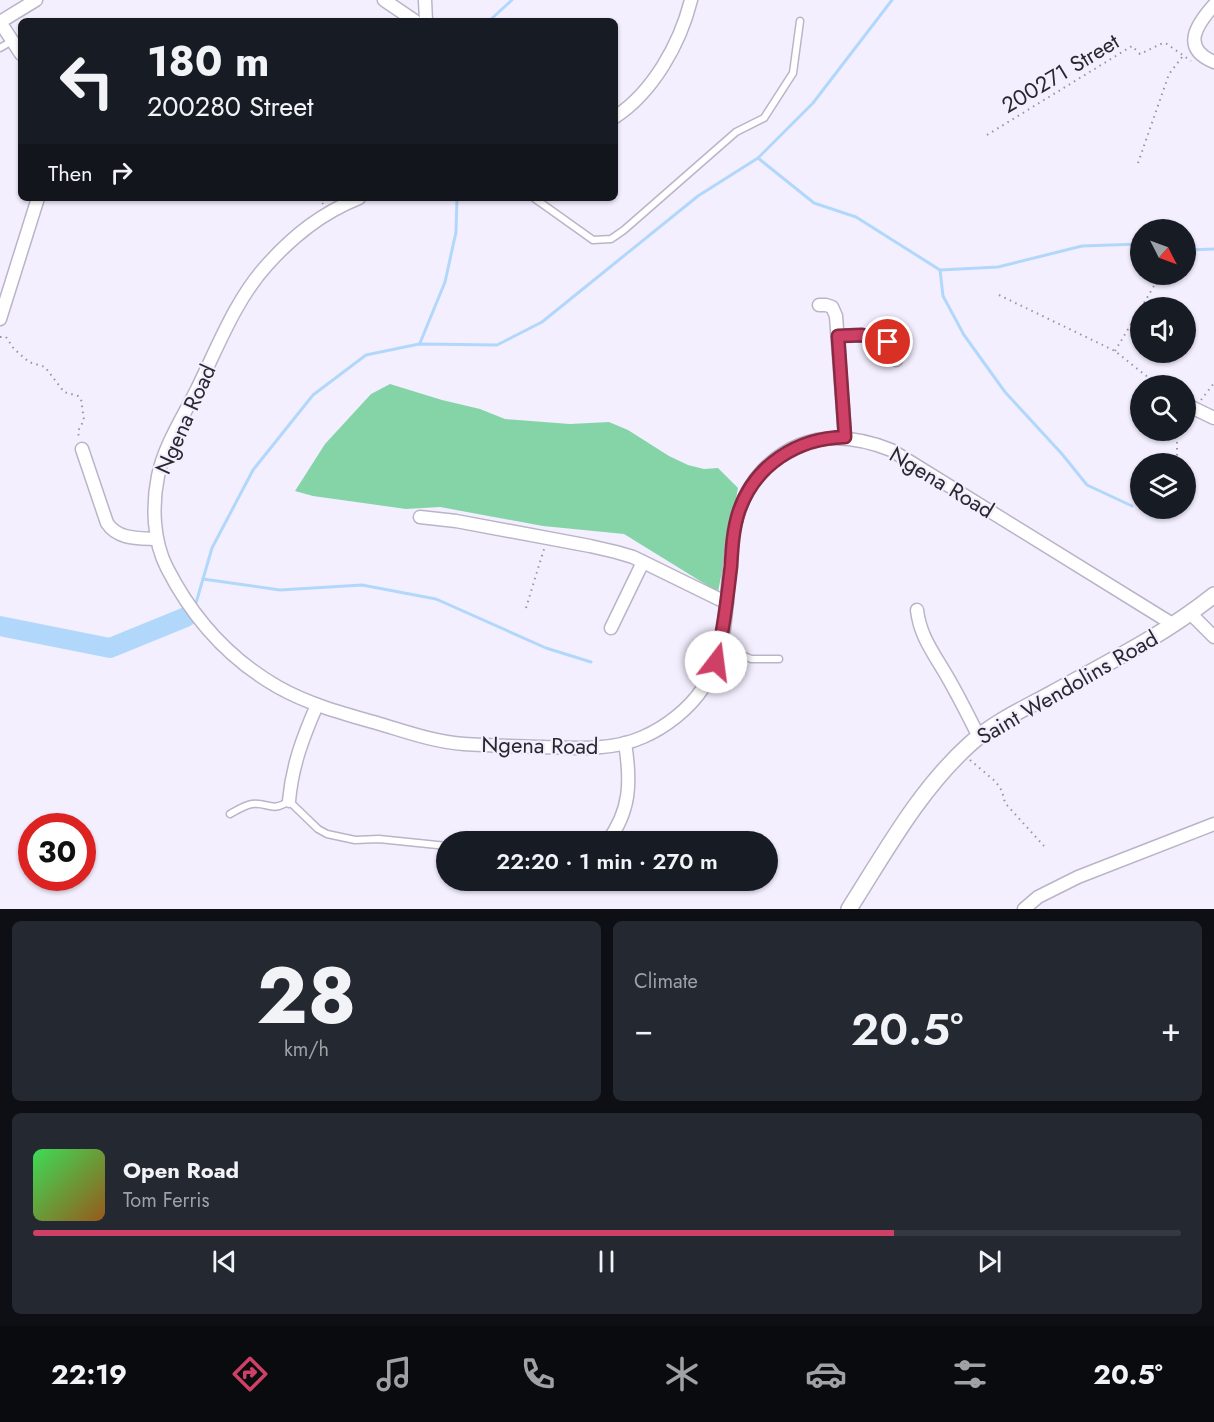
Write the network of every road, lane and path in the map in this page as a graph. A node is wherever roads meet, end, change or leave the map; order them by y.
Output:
1 (36, 0) edge
2 (384, 0) edge
3 (426, 0) edge
4 (691, 0) edge
5 (1214, 4) edge
6 (411, 18) edge
7 (426, 18) edge
8 (800, 21) dead end
9 (0, 22) edge
10 (13, 41) junction
11 (0, 48) edge
12 (18, 49) edge
13 (1183, 56) junction
14 (1212, 61) edge
15 (618, 112) edge
16 (987, 135) dead end
17 (1138, 163) dead end
18 (37, 201) edge
19 (352, 201) edge
20 (538, 201) edge
21 (999, 295) dead end
22 (819, 305) dead end
23 (0, 319) edge
24 (1130, 326) edge
25 (838, 336) junction
26 (0, 337) edge
27 (1115, 351) junction
28 (896, 360) dead end
29 (1146, 375) edge
30 (1196, 410) edge
31 (1214, 418) edge
32 (845, 437) junction
33 (82, 449) joint
34 (420, 517) dead end
35 (548, 538) junction
36 (157, 539) junction
37 (643, 562) junction
38 (1214, 595) edge
39 (727, 603) junction
40 (526, 608) dead end
41 (916, 610) dead end
42 (1191, 614) junction
43 (1174, 625) junction
44 (610, 628) dead end
45 (1214, 637) edge
46 (721, 645) junction
47 (779, 659) dead end
48 (317, 705) junction
49 (979, 737) junction
50 (625, 743) junction
51 (960, 753) junction
52 (289, 801) junction
53 (230, 814) dead end
54 (1214, 824) edge
55 (615, 831) edge
56 (436, 845) edge
57 (1044, 846) dead end
58 (849, 909) edge
59 (1024, 909) edge

1 - 9 street
2 - 6 street
3 - 7 street
4 - 15 street
5 - 14 street
8 - 20 lane
9 - 10 street
10 - 11 lane
10 - 12 street
13 - 14 path, 200271 Street
13 - 16 path, 200271 Street
13 - 17 path
18 - 23 street
19 - 36 street, Ngena Road
21 - 27 path
22 - 25 street
24 - 27 path
25 - 28 street
25 - 32 street
26 - 33 path
27 - 29 path
30 - 31 street
32 - 39 street, Ngena Road
32 - 43 street, Ngena Road
33 - 36 street
34 - 35 street
35 - 37 street
35 - 40 path
36 - 48 street, Ngena Road
37 - 39 street
37 - 44 street
38 - 42 street, Saint Wendolins Road
39 - 46 street, Ngena Road
41 - 49 street
42 - 43 street, Saint Wendolins Road
42 - 45 street
43 - 49 street, Saint Wendolins Road
46 - 47 lane
46 - 50 street, Ngena Road
48 - 50 street, Ngena Road
48 - 52 street
49 - 51 street, Saint Wendolins Road
50 - 55 street
51 - 57 path
51 - 58 street, Saint Wendolins Road
52 - 53 lane
52 - 56 lane
54 - 59 street

